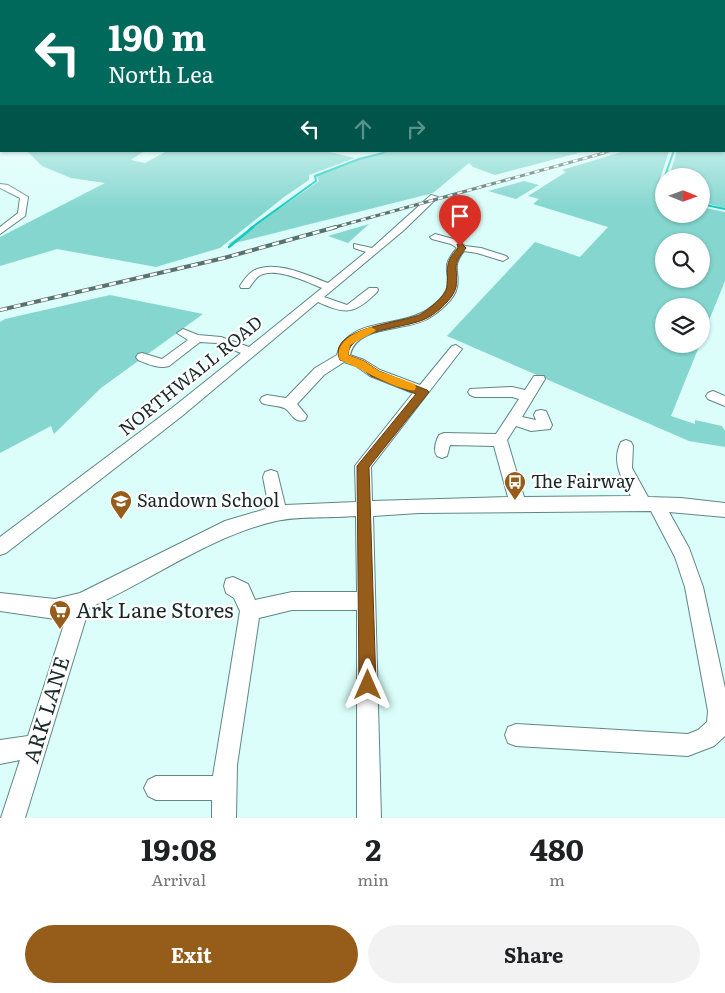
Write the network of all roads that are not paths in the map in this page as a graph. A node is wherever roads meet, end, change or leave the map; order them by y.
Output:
1 (0, 186) edge
2 (434, 196) dead end
3 (0, 231) edge
4 (439, 239) dead end
5 (357, 246) dead end
6 (462, 248) junction
7 (373, 251) junction
8 (499, 255) dead end
9 (245, 286) dead end
10 (330, 288) junction
11 (372, 296) dead end
12 (317, 298) junction
13 (182, 333) dead end
14 (197, 338) junction
15 (456, 349) dead end
16 (249, 352) junction
17 (142, 357) dead end
18 (343, 357) junction
19 (540, 379) dead end
20 (423, 392) junction
21 (475, 392) dead end
22 (528, 396) junction
23 (267, 400) dead end
24 (288, 404) junction
25 (541, 415) dead end
26 (300, 416) dead end
27 (512, 419) junction
28 (500, 440) junction
29 (626, 446) dead end
30 (442, 452) dead end
31 (271, 477) dead end
32 (649, 504) junction
33 (518, 505) junction
34 (365, 509) junction
35 (725, 510) edge
36 (278, 513) junction
37 (0, 547) edge
38 (233, 586) dead end
39 (367, 601) junction
40 (0, 602) edge
41 (81, 602) junction
42 (250, 611) junction
43 (516, 735) dead end
44 (36, 746) junction
45 (0, 752) edge
46 (156, 788) dead end
47 (225, 788) junction
48 (12, 818) edge
49 (224, 818) edge
50 (368, 818) edge

1 - 3 street
2 - 7 street, NORTHWALL ROAD
4 - 6 street
5 - 7 street
6 - 8 street
6 - 18 street
7 - 10 street, NORTHWALL ROAD
9 - 10 street
10 - 12 street, NORTHWALL ROAD
11 - 12 street
12 - 16 street, NORTHWALL ROAD
13 - 14 street
14 - 16 street
14 - 17 street
15 - 20 street
16 - 37 street, NORTHWALL ROAD
18 - 20 street
18 - 24 street
19 - 22 street
20 - 34 street
21 - 22 street
22 - 27 street
23 - 24 street
24 - 26 street
25 - 27 street
27 - 28 street
28 - 30 street
28 - 33 street
29 - 32 street
31 - 36 street
32 - 33 street
32 - 35 street
32 - 43 street
33 - 34 street
34 - 36 street
34 - 39 street
36 - 41 street
38 - 42 street
39 - 42 street
39 - 50 street
40 - 41 street
41 - 44 street, ARK LANE
42 - 47 street
44 - 45 street
44 - 48 street, ARK LANE
46 - 47 street
47 - 49 street

